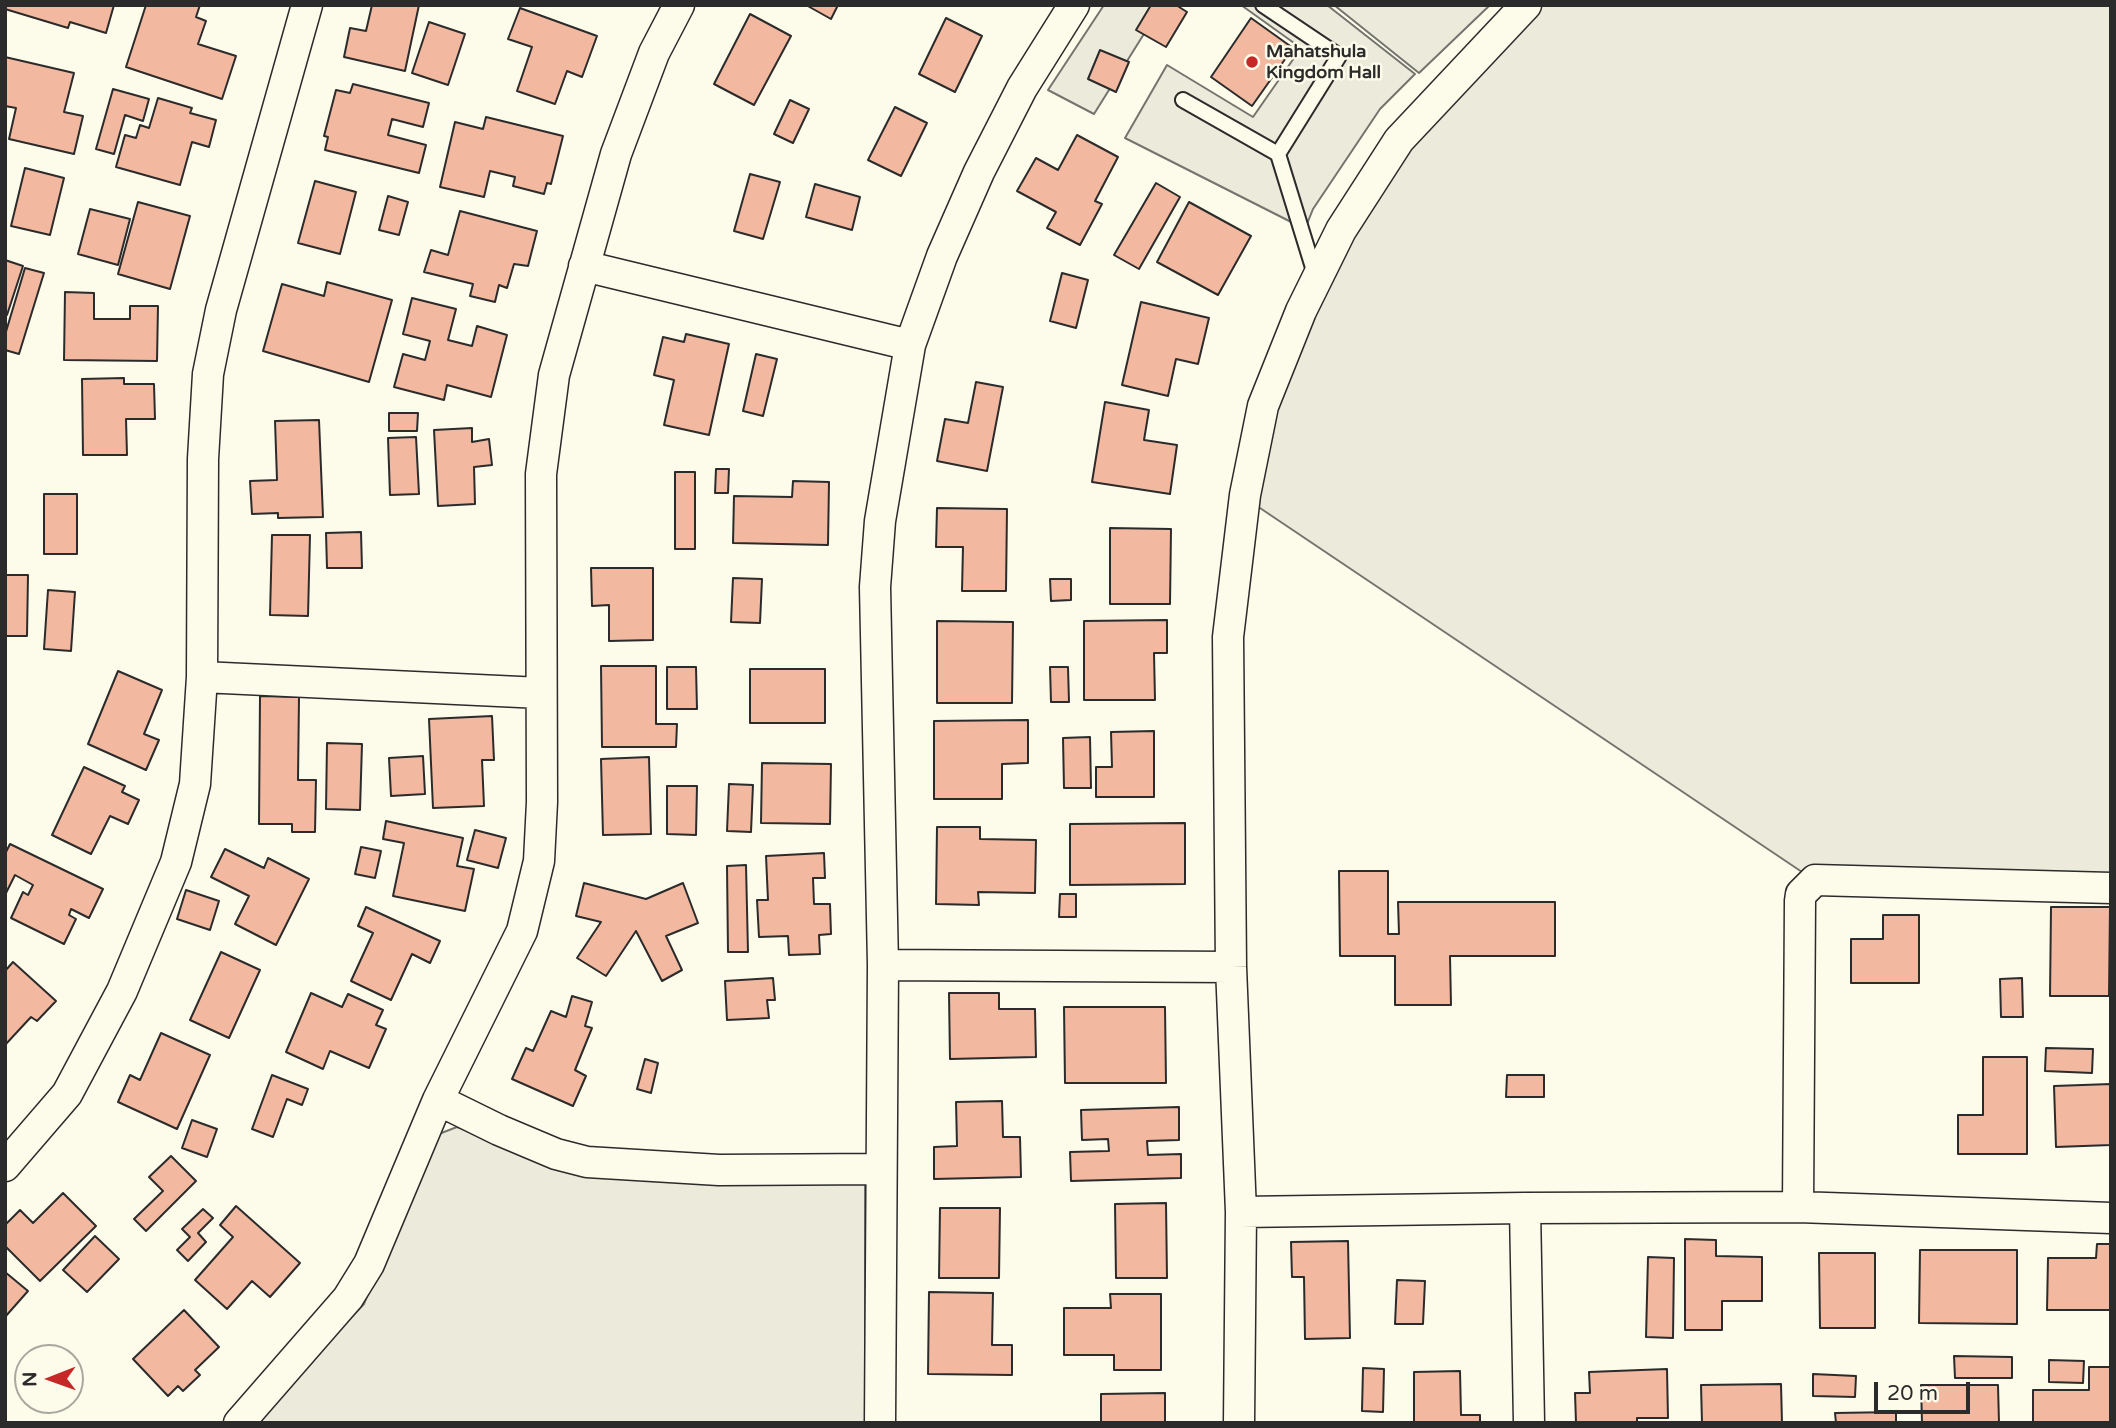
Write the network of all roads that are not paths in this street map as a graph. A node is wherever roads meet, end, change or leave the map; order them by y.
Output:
1 (307, 5) edge
2 (679, 5) edge
3 (1074, 5) edge
4 (1263, 5) edge
5 (1526, 5) edge
6 (1183, 100) dead end
7 (1278, 154) junction
8 (584, 265) junction
9 (1317, 279) junction
10 (910, 345) junction
11 (202, 677) junction
12 (541, 693) junction
13 (2111, 888) edge
14 (883, 965) junction
15 (1231, 967) junction
16 (438, 1100) junction
17 (5, 1166) edge
18 (880, 1169) junction
19 (1798, 1207) junction
20 (1525, 1208) junction
21 (1241, 1212) junction
22 (2111, 1218) edge
23 (239, 1423) edge
24 (880, 1423) edge
25 (1239, 1423) edge
26 (1529, 1423) edge

1 - 11 street
2 - 8 street
3 - 10 street
4 - 7 lane
5 - 9 street
6 - 7 lane
7 - 9 lane
8 - 10 street
8 - 12 street
9 - 15 street
10 - 14 street
11 - 12 street
11 - 17 street
12 - 16 street
13 - 19 street
14 - 15 street
14 - 18 street
15 - 21 street
16 - 18 street
16 - 23 street
18 - 24 street
19 - 20 street
19 - 22 street
20 - 21 street
20 - 26 street
21 - 25 street

